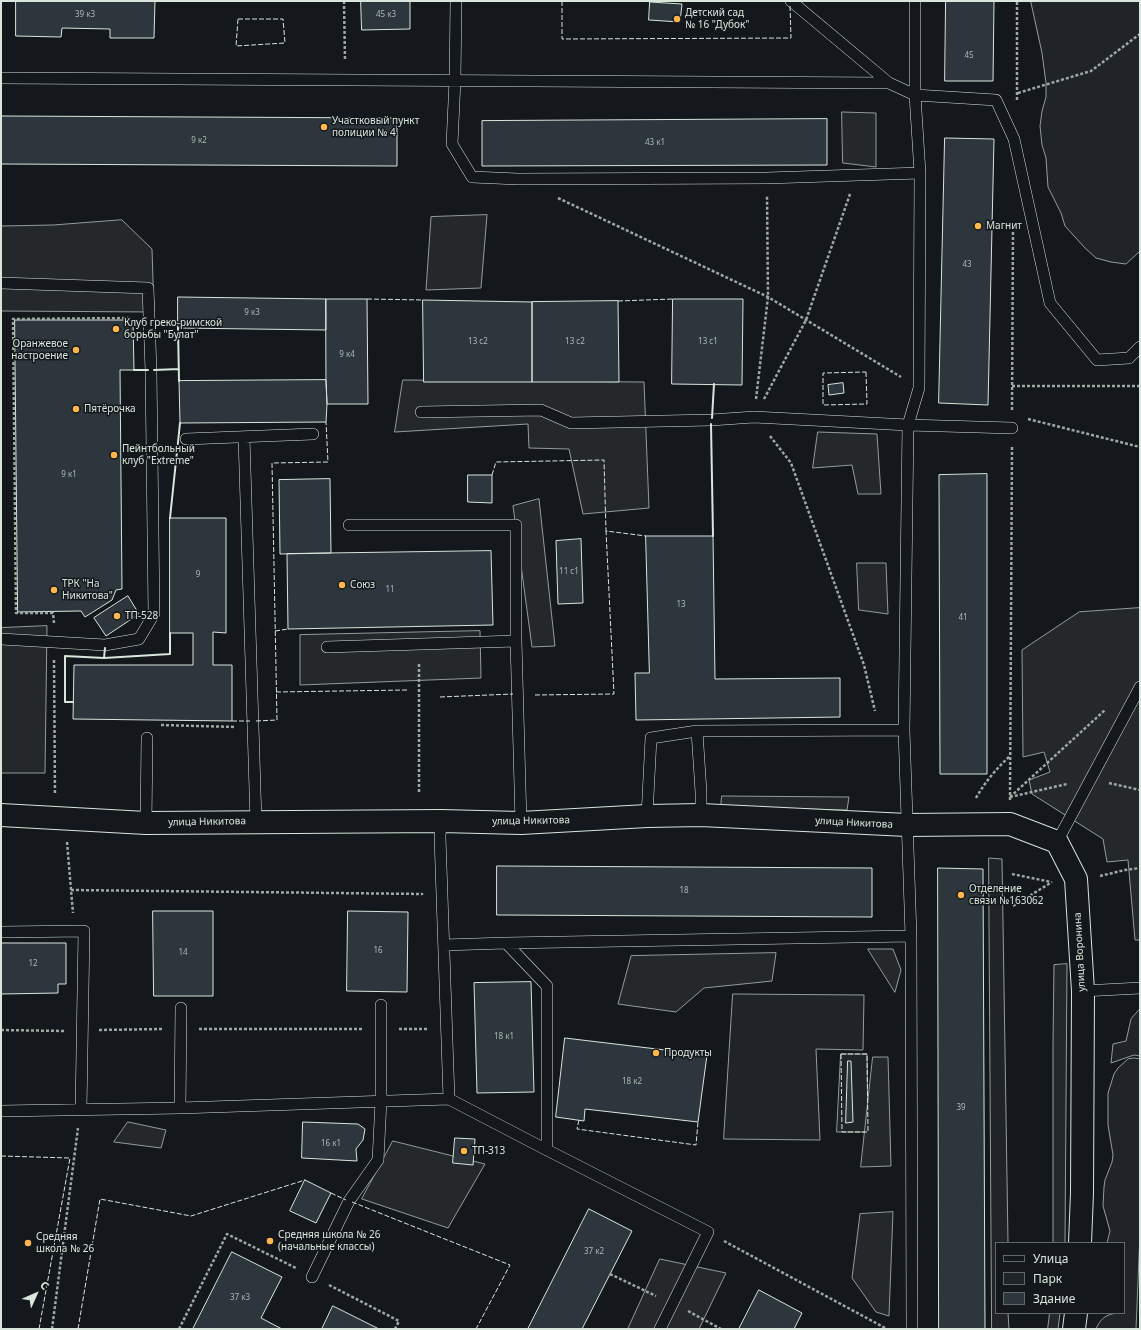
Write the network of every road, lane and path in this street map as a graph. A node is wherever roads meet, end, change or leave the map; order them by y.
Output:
1 (344, 1) edge
2 (456, 1) edge
3 (791, 1) edge
4 (915, 1) edge
5 (1018, 1) edge
6 (1140, 34) edge
7 (1, 78) edge
8 (345, 80) junction
9 (455, 80) junction
10 (889, 83) junction
11 (1018, 92) junction
12 (915, 95) junction
13 (996, 100) junction
14 (1017, 100) dead end
15 (920, 173) junction
16 (857, 175) junction
17 (767, 178) junction
18 (553, 196) dead end
19 (1013, 226) dead end
20 (1, 283) edge
21 (768, 297) junction
22 (149, 318) junction
23 (806, 320) junction
24 (1140, 347) edge
25 (1012, 386) junction
26 (1140, 386) edge
27 (919, 388) junction
28 (421, 412) dead end
29 (1012, 415) junction
30 (754, 417) junction
31 (908, 425) junction
32 (1012, 428) junction
33 (313, 434) dead end
34 (244, 436) junction
35 (186, 439) dead end
36 (1140, 447) edge
37 (349, 525) dead end
38 (1, 639) edge
39 (516, 641) junction
40 (54, 642) junction
41 (419, 644) junction
42 (327, 647) dead end
43 (1140, 687) edge
44 (1110, 706) dead end
45 (238, 721) dead end
46 (879, 730) junction
47 (904, 730) junction
48 (697, 731) junction
49 (147, 738) joint
50 (1010, 755) junction
51 (419, 792) dead end
52 (55, 794) dead end
53 (1009, 797) junction
54 (976, 798) dead end
55 (1010, 805) dead end
56 (1, 815) edge
57 (701, 815) junction
58 (646, 816) junction
59 (441, 821) junction
60 (256, 822) junction
61 (146, 823) junction
62 (521, 823) junction
63 (908, 825) junction
64 (66, 840) dead end
65 (1057, 842) junction
66 (1140, 868) edge
67 (1012, 874) dead end
68 (1099, 876) dead end
69 (71, 890) junction
70 (422, 894) dead end
71 (1013, 906) dead end
72 (74, 931) junction
73 (1, 932) edge
74 (911, 936) junction
75 (506, 943) junction
76 (444, 945) junction
77 (1140, 988) edge
78 (1083, 992) junction
79 (381, 1005) dead end
80 (181, 1008) dead end
81 (181, 1029) junction
82 (380, 1029) junction
83 (447, 1029) junction
84 (1, 1030) edge
85 (82, 1031) junction
86 (450, 1099) junction
87 (381, 1101) junction
88 (180, 1108) junction
89 (81, 1110) junction
90 (1, 1111) edge
91 (547, 1150) junction
92 (708, 1232) junction
93 (227, 1234) dead end
94 (1080, 1242) edge
95 (312, 1277) dead end
96 (1076, 1314) edge
97 (52, 1329) edge
98 (179, 1329) edge
99 (660, 1329) edge
100 (887, 1329) edge
101 (912, 1329) edge
102 (1074, 1329) edge

1 - 8 path
2 - 9 lane
3 - 10 lane
4 - 12 lane
5 - 11 path
6 - 11 path
7 - 8 lane
8 - 9 lane
9 - 10 lane
9 - 17 lane
10 - 12 lane
11 - 13 path
11 - 14 path
12 - 13 lane
12 - 15 lane
13 - 24 lane
15 - 16 lane
15 - 27 lane
16 - 17 lane
16 - 23 path
17 - 21 path
18 - 21 path
19 - 25 path
20 - 22 lane
21 - 23 path
21 - 30 path
22 - 40 lane
22 - 40 path
23 - 27 path
23 - 30 path
25 - 26 path
25 - 29 path
27 - 31 lane
28 - 30 lane
29 - 32 path
29 - 36 path
30 - 31 lane
30 - 46 path
31 - 32 lane
31 - 47 lane
32 - 50 path
33 - 34 lane
34 - 35 lane
34 - 60 lane
37 - 39 lane
38 - 40 lane
39 - 41 lane
39 - 62 lane
40 - 52 path
41 - 42 lane
41 - 51 path
43 - 65 lane
44 - 53 path
45 - 49 path
46 - 47 lane
46 - 48 lane
47 - 63 lane
48 - 57 lane
48 - 58 lane
49 - 61 lane
50 - 53 path
50 - 54 path
53 - 55 path
56 - 61 street, улица Никитова
57 - 58 street, улица Никитова
57 - 63 street, улица Никитова
58 - 62 street, улица Никитова
59 - 60 street, улица Никитова
59 - 62 street, улица Никитова
59 - 76 lane
60 - 61 street, улица Никитова
63 - 65 street, улица Никитова
63 - 74 lane
64 - 69 path
65 - 78 street, улица Воронина
66 - 68 path
67 - 71 path
69 - 70 path
69 - 72 path
72 - 73 lane
72 - 85 lane
74 - 75 lane
74 - 101 lane
75 - 76 lane
75 - 91 lane
76 - 83 lane
77 - 78 lane
78 - 94 street, улица Воронина
79 - 82 lane
80 - 81 lane
81 - 82 path
81 - 85 path
81 - 88 lane
82 - 83 path
82 - 87 lane
83 - 86 lane
84 - 85 path
85 - 89 lane
86 - 87 lane
86 - 91 lane
87 - 88 lane
87 - 95 lane
88 - 89 lane
89 - 90 lane
89 - 97 path
91 - 92 lane
92 - 99 lane
92 - 100 path
93 - 98 path
96 - 102 street

